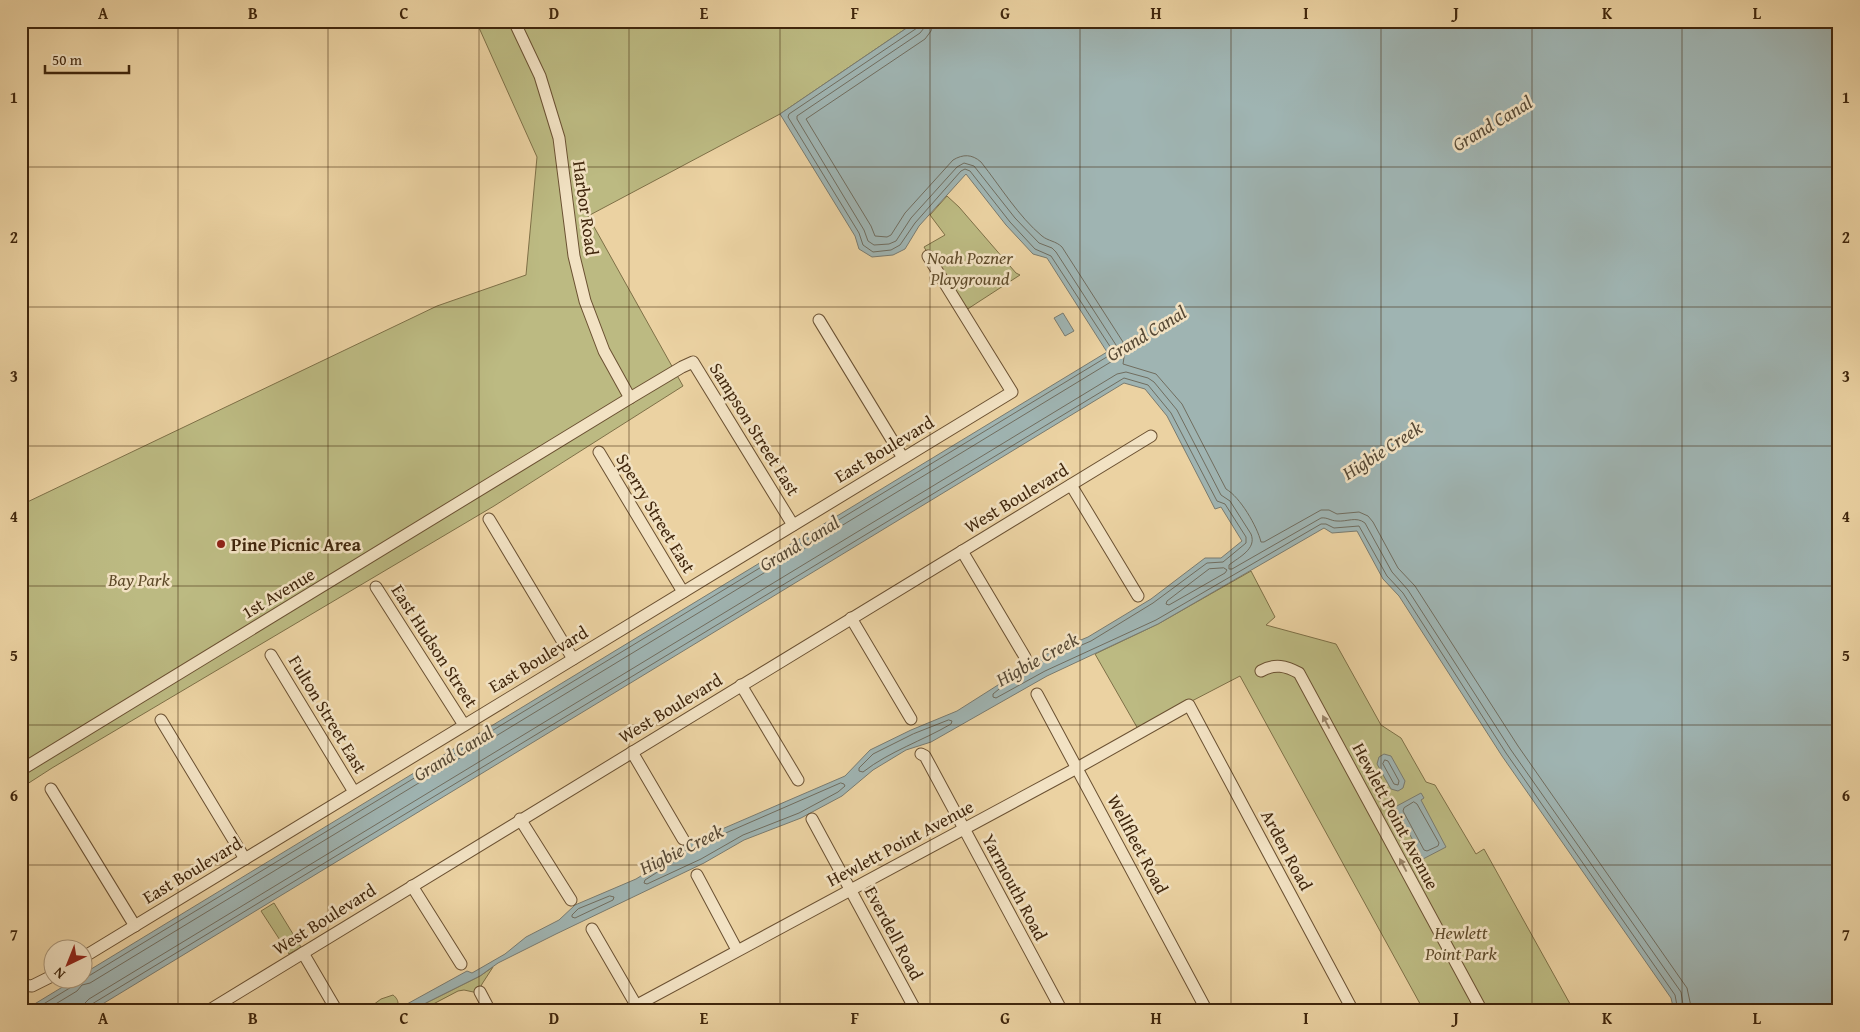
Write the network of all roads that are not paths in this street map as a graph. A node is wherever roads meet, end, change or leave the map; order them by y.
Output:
1 (514, 21) edge
2 (928, 256) dead end
3 (819, 320) dead end
4 (630, 398) junction
5 (1151, 436) dead end
6 (599, 452) dead end
7 (903, 458) junction
8 (1071, 485) junction
9 (490, 519) dead end
10 (793, 525) junction
11 (962, 551) junction
12 (376, 587) dead end
13 (683, 592) junction
14 (1138, 596) dead end
15 (851, 618) junction
16 (271, 655) dead end
17 (1025, 657) dead end
18 (573, 659) junction
19 (1261, 671) dead end
20 (741, 685) junction
21 (1037, 694) dead end
22 (1189, 705) joint
23 (912, 718) dead end
24 (161, 720) dead end
25 (464, 725) junction
26 (632, 752) junction
27 (921, 754) dead end
28 (1077, 768) junction
29 (21, 770) edge
30 (798, 780) dead end
31 (51, 788) dead end
32 (354, 792) junction
33 (520, 819) junction
34 (812, 819) dead end
35 (964, 829) junction
36 (683, 839) dead end
37 (245, 859) junction
38 (696, 875) dead end
39 (412, 886) junction
40 (851, 890) junction
41 (571, 900) dead end
42 (135, 926) junction
43 (592, 929) dead end
44 (737, 950) junction
45 (92, 952) edge
46 (303, 953) junction
47 (461, 964) dead end
48 (42, 981) edge
49 (21, 985) edge
50 (480, 992) dead end
51 (631, 1008) edge
52 (914, 1008) edge
53 (208, 1011) edge
54 (338, 1011) edge
55 (490, 1011) edge
56 (902, 1011) edge
57 (1062, 1011) edge
58 (1208, 1011) edge
59 (1353, 1011) edge
60 (1482, 1011) edge

1 - 4 street, Harbor Road
2 - 7 street, East Boulevard
3 - 7 street
4 - 10 street, Sampson Street East
4 - 29 street, 1st Avenue
5 - 8 street, West Boulevard
6 - 13 street, Sperry Street East
7 - 10 street, East Boulevard
8 - 11 street, West Boulevard
8 - 14 street
9 - 18 street
10 - 13 street, East Boulevard
11 - 15 street, West Boulevard
11 - 17 street
12 - 25 street, East Hudson Street
13 - 18 street, East Boulevard
15 - 20 street, West Boulevard
15 - 23 street
16 - 32 street, Fulton Street East
18 - 25 street, East Boulevard
60 -> 19 street, Hewlett Point Avenue
20 - 26 street, West Boulevard
20 - 30 street
21 - 28 street, Wellfleet Road
22 - 28 street, Hewlett Point Avenue
22 - 59 street, Arden Road
24 - 37 street
25 - 32 street, East Boulevard
26 - 33 street, West Boulevard
26 - 36 street
27 - 35 street, Yarmouth Road
28 - 35 street, Hewlett Point Avenue
28 - 58 street, Wellfleet Road
31 - 42 street
32 - 37 street, East Boulevard
33 - 39 street, West Boulevard
33 - 41 street
34 - 40 street, Everdell Road
35 - 40 street, Hewlett Point Avenue
35 - 57 street, Yarmouth Road
37 - 42 street, East Boulevard
38 - 44 street
39 - 46 street, West Boulevard
39 - 47 street
40 - 44 street, Hewlett Point Avenue
40 - 52 street, Everdell Road
42 - 45 street, East Boulevard
43 - 51 street
44 - 51 street, Hewlett Point Avenue
46 - 53 street, West Boulevard
46 - 54 street
48 - 49 street
50 - 55 street
52 - 56 street

